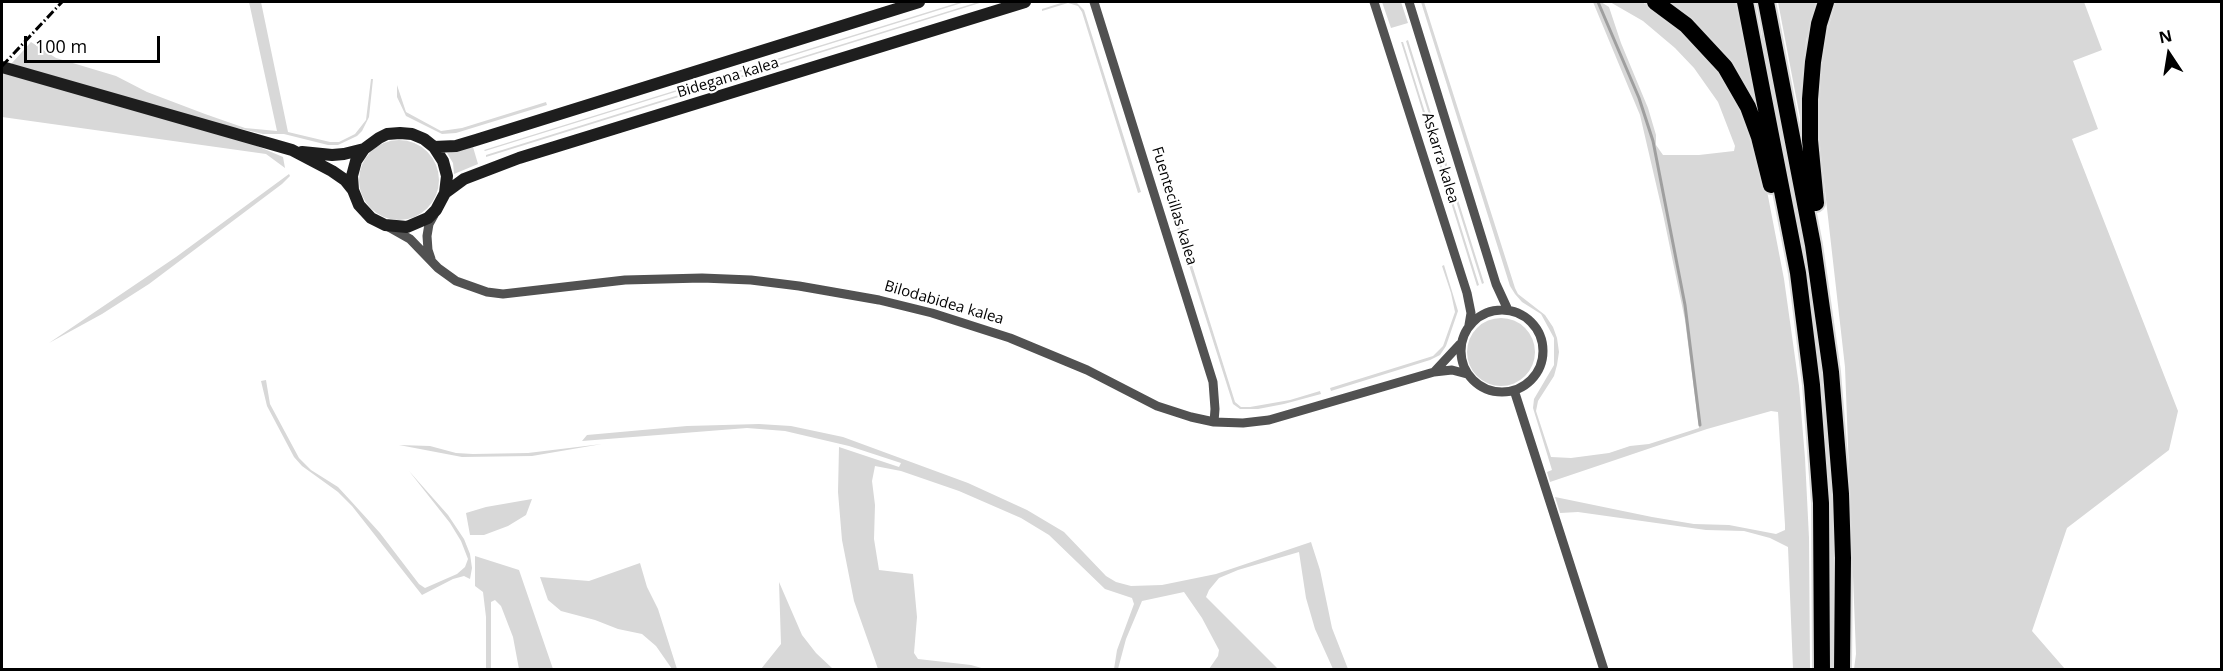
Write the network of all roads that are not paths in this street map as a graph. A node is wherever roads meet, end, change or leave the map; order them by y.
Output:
1 (919, 2) edge
2 (1025, 2) edge
3 (1094, 2) edge
4 (1374, 2) edge
5 (1409, 2) edge
6 (1655, 2) edge
7 (1745, 2) edge
8 (1766, 2) edge
9 (1826, 2) edge
10 (7, 69) edge
11 (434, 147) junction
12 (364, 149) junction
13 (292, 150) junction
14 (353, 190) junction
15 (446, 193) junction
16 (436, 210) junction
17 (385, 225) junction
18 (432, 261) junction
19 (1798, 273) junction
20 (1508, 310) junction
21 (1469, 325) junction
22 (1827, 336) junction
23 (1461, 344) junction
24 (1434, 372) junction
25 (1467, 374) junction
26 (1514, 390) junction
27 (1214, 422) junction
28 (1604, 669) edge
29 (1822, 669) edge
30 (1842, 669) edge

1 - 11 street, Bidegana kalea
2 - 15 street, Bidegana kalea
3 - 27 street, Fuentecillas kalea
4 - 21 street, Askarra kalea
5 - 20 street, Askarra kalea
6 - 19 highway
7 - 19 highway
8 - 22 highway
9 - 22 highway
10 - 13 street
11 - 12 street
11 - 15 street
12 - 13 street
12 - 14 street
13 - 14 street
14 - 17 street
15 - 16 street
16 - 17 street
16 - 18 street
17 - 18 street, Bilodabidea kalea
18 - 27 street, Bilodabidea kalea
19 - 29 highway
20 - 21 street
20 - 26 street
21 - 23 street
22 - 30 highway
23 - 24 street, Bilodabidea kalea
23 - 25 street
24 - 25 street, Bilodabidea kalea
24 - 27 street, Bilodabidea kalea
25 - 26 street
26 - 28 street

